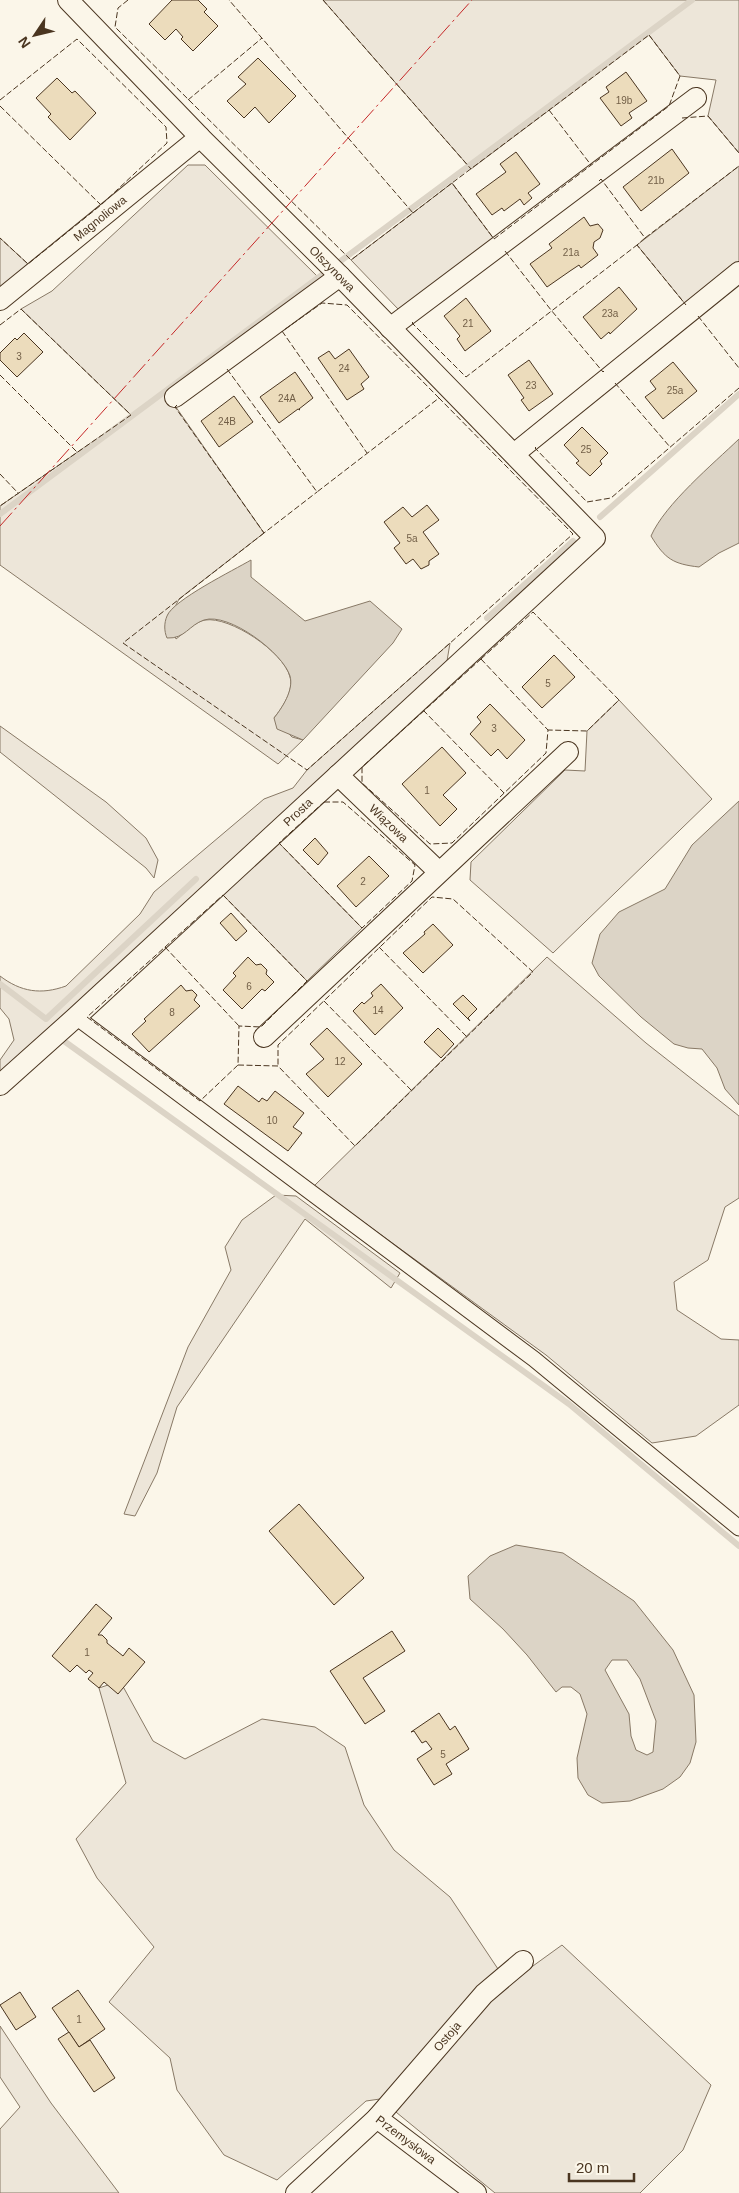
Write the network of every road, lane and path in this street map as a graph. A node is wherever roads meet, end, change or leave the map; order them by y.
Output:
1 (68, 0) edge
2 (696, 98) dead end
3 (200, 137) junction
4 (335, 271) junction
5 (739, 272) edge
6 (0, 300) edge
7 (390, 328) junction
8 (176, 397) dead end
9 (514, 454) junction
10 (595, 538) joint
11 (568, 752) dead end
12 (338, 776) junction
13 (439, 872) junction
14 (76, 1017) junction
15 (264, 1037) dead end
16 (0, 1085) edge
17 (739, 1528) edge
18 (522, 1961) dead end
19 (377, 2118) junction
20 (296, 2193) edge
21 (476, 2193) edge

1 - 3 street, Olszynowa
2 - 7 street
3 - 4 street, Olszynowa
3 - 6 street, Magnoliowa
4 - 7 street, Olszynowa
4 - 8 street
5 - 9 street
7 - 9 street, Olszynowa
9 - 10 street, Olszynowa
10 - 12 street, Prosta
11 - 13 street
12 - 13 street, Wiązowa
12 - 14 street, Prosta
13 - 15 street
14 - 16 street, Prosta
14 - 17 street
18 - 19 street, Ostoja
19 - 20 street, Przemysłowa
19 - 21 street, Przemysłowa

